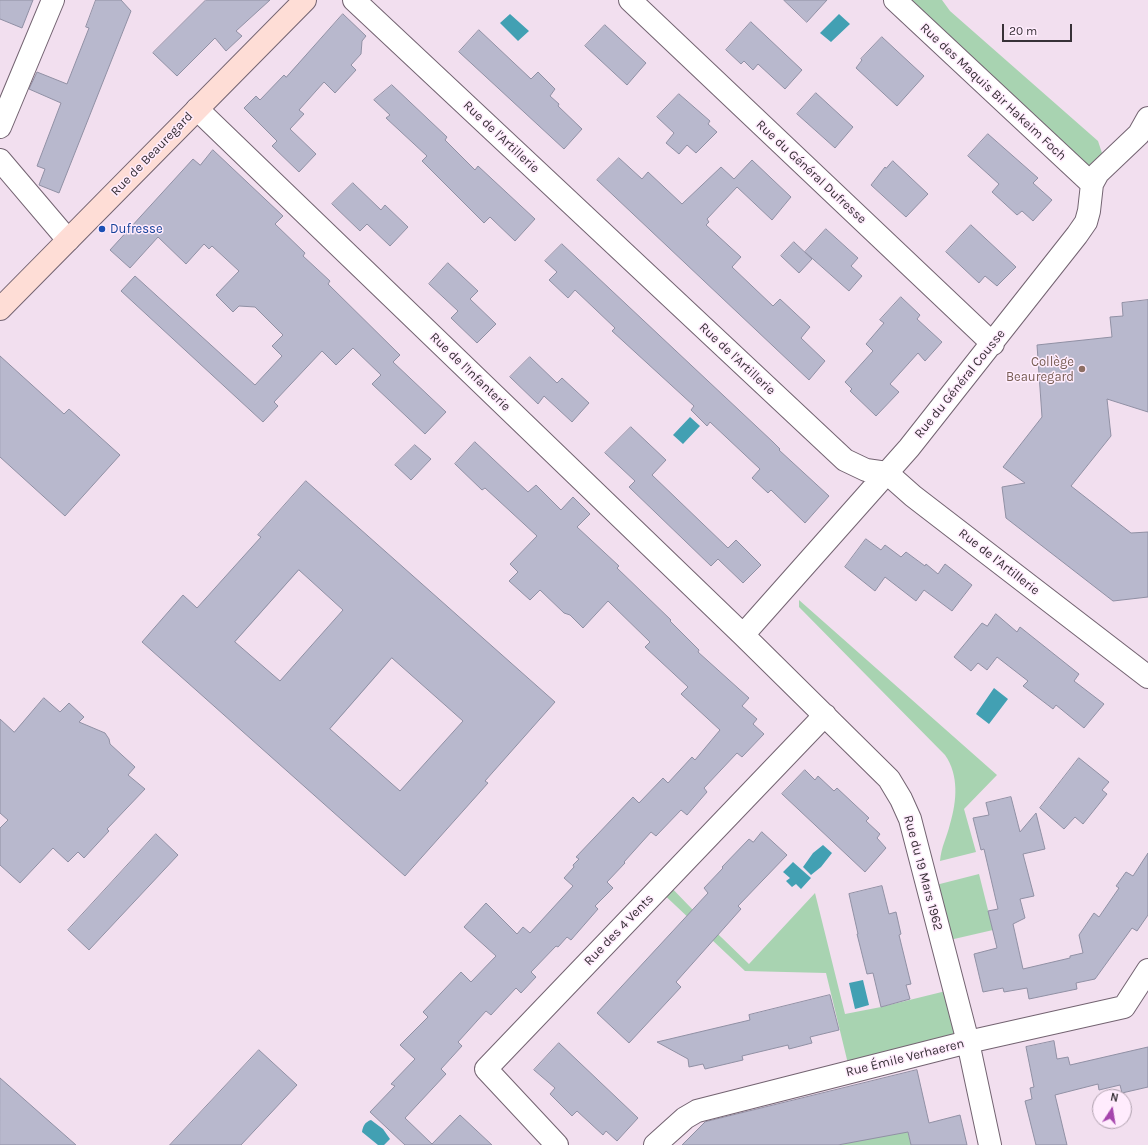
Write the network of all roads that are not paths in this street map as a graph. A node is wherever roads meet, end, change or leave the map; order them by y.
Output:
1 (53, 0) edge
2 (305, 0) edge
3 (354, 0) edge
4 (630, 0) edge
5 (895, 0) edge
6 (196, 109) junction
7 (1148, 118) edge
8 (0, 127) edge
9 (0, 160) edge
10 (1092, 184) junction
11 (68, 240) junction
12 (0, 309) edge
13 (993, 344) junction
14 (887, 473) junction
15 (743, 635) junction
16 (1148, 677) edge
17 (825, 715) junction
18 (1148, 970) edge
19 (968, 1042) junction
20 (557, 1145) edge
21 (655, 1145) edge
22 (990, 1145) edge

1 - 8 street
2 - 6 street, Rue de Beauregard
3 - 14 street, Rue de l'Artillerie
4 - 13 street, Rue du Général Dufresse
5 - 10 street, Rue des Maquis Bir Hakeim Foch
6 - 11 street, Rue de Beauregard
6 - 15 street, Rue de l'Infanterie
7 - 10 street
9 - 11 street
10 - 13 street, Rue du Général Cousse
11 - 12 street, Rue de Beauregard
13 - 14 street, Rue du Général Cousse
14 - 15 street, Rue du Général Cousse
14 - 16 street, Rue de l'Artillerie
15 - 17 street, Rue du 19 Mars 1962
17 - 19 street, Rue du 19 Mars 1962
17 - 20 street, Rue des 4 Vents
18 - 19 street, Rue Émile Verhaeren
19 - 21 street, Rue Émile Verhaeren
19 - 22 street, Rue du 19 Mars 1962

